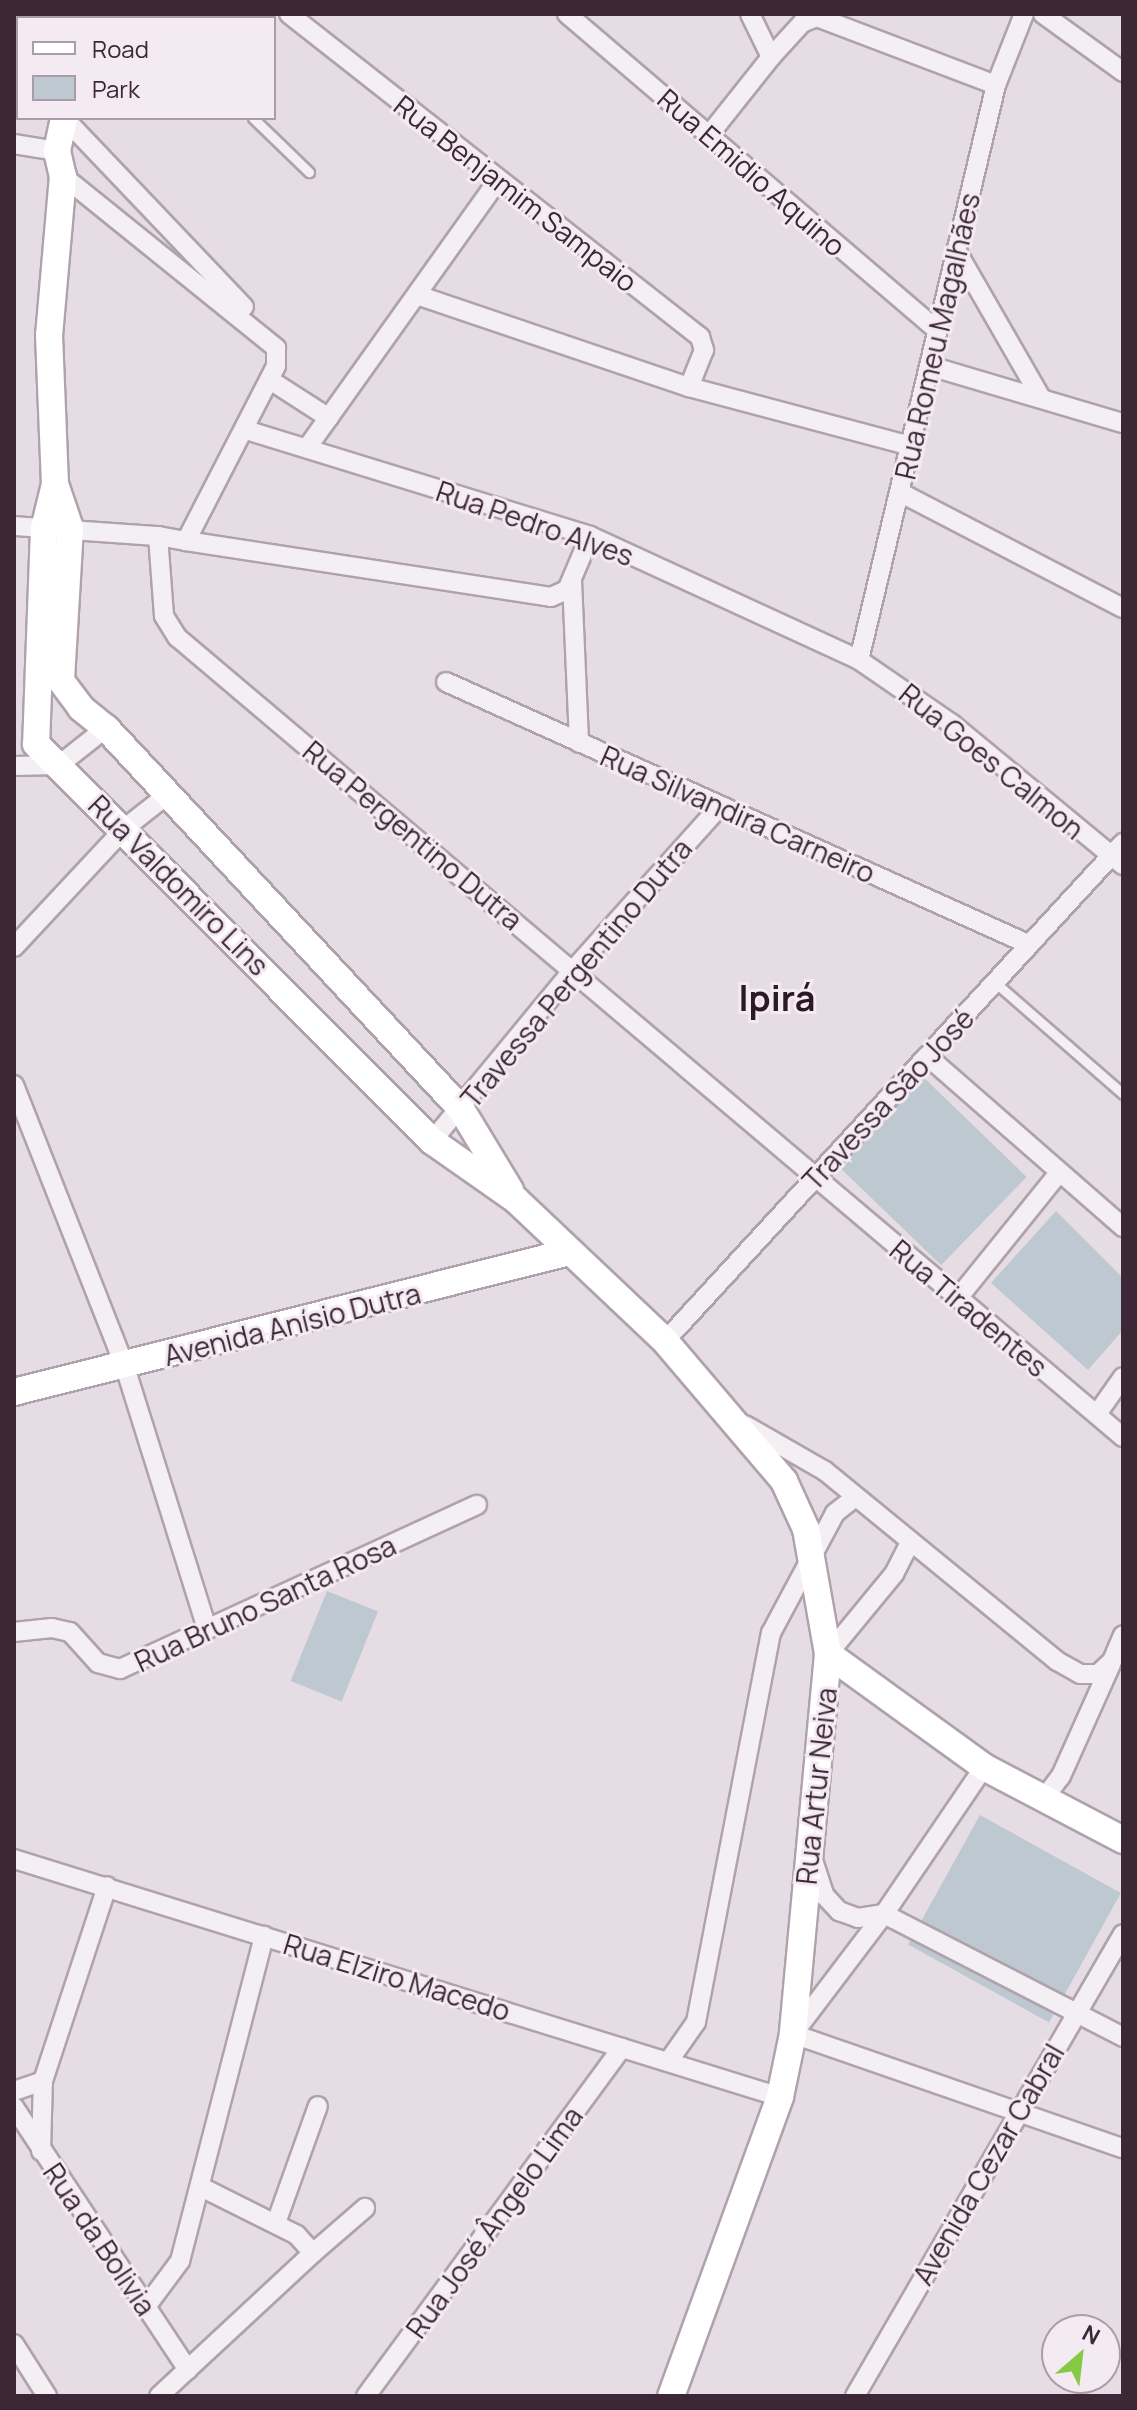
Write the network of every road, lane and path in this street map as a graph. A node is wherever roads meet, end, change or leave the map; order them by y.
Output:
1 (289, 14) edge
2 (567, 14) edge
3 (750, 14) edge
4 (1024, 14) edge
5 (1043, 14) edge
6 (771, 57) junction
7 (1123, 72) edge
8 (996, 85) junction
9 (65, 120) edge
10 (66, 120) edge
11 (255, 120) edge
12 (709, 135) junction
13 (14, 144) edge
14 (60, 163) junction
15 (309, 172) dead end
16 (498, 180) junction
17 (956, 250) junction
18 (417, 295) junction
19 (937, 330) junction
20 (271, 340) junction
21 (930, 366) junction
22 (270, 380) junction
23 (689, 387) junction
24 (1041, 398) junction
25 (329, 418) junction
26 (1123, 423) edge
27 (246, 430) junction
28 (910, 446) junction
29 (307, 448) junction
30 (901, 493) junction
31 (14, 526) edge
32 (57, 528) junction
33 (158, 536) junction
34 (590, 536) junction
35 (186, 541) junction
36 (572, 581) junction
37 (1123, 608) edge
38 (859, 660) junction
39 (446, 682) dead end
40 (106, 728) junction
41 (579, 743) junction
42 (59, 765) junction
43 (14, 766) edge
44 (167, 795) junction
45 (720, 806) junction
46 (125, 828) junction
47 (1118, 854) edge
48 (1030, 945) junction
49 (14, 947) edge
50 (574, 969) junction
51 (997, 984) junction
52 (927, 1056) junction
53 (14, 1085) edge
54 (1123, 1094) edge
55 (461, 1109) junction
56 (432, 1141) junction
57 (1059, 1173) junction
58 (814, 1179) junction
59 (516, 1200) junction
60 (1123, 1227) edge
61 (569, 1252) junction
62 (958, 1298) junction
63 (665, 1341) junction
64 (125, 1367) junction
65 (1123, 1377) edge
66 (14, 1392) edge
67 (723, 1410) junction
68 (1097, 1414) junction
69 (1123, 1437) edge
70 (784, 1481) joint
71 (854, 1498) junction
72 (477, 1505) dead end
73 (909, 1544) junction
74 (809, 1559) junction
75 (207, 1629) junction
76 (14, 1632) edge
77 (1123, 1635) edge
78 (828, 1654) junction
79 (1112, 1661) junction
80 (984, 1767) junction
81 (1042, 1801) junction
82 (1123, 1840) edge
83 (811, 1848) junction
84 (17, 1862) edge
85 (107, 1886) junction
86 (884, 1914) junction
87 (1123, 1934) edge
88 (264, 1936) junction
89 (1076, 2010) junction
90 (793, 2034) junction
91 (1123, 2037) edge
92 (622, 2048) junction
93 (668, 2062) junction
94 (43, 2081) junction
95 (14, 2091) edge
96 (780, 2097) junction
97 (318, 2106) dead end
98 (14, 2107) edge
99 (1017, 2115) junction
100 (1123, 2148) edge
101 (41, 2151) junction
102 (201, 2187) junction
103 (365, 2208) dead end
104 (276, 2223) junction
105 (313, 2253) junction
106 (145, 2308) junction
107 (14, 2344) edge
108 (188, 2370) junction
109 (47, 2396) edge
110 (159, 2396) edge
111 (366, 2396) edge
112 (671, 2396) edge
113 (855, 2396) edge

1 - 16 street, Rua Benjamim Sampaio
2 - 12 street, Rua Emidio Aquino
3 - 6 street
4 - 8 street, Rua Romeu Magalhães
5 - 7 street
6 - 8 street
6 - 12 street
8 - 17 street, Rua Romeu Magalhães
9 - 14 street, Rua Valdomiro Lins
10 - 20 street
11 - 15 lane
12 - 19 street, Rua Emidio Aquino
13 - 14 street
14 - 20 street
14 - 32 street, Rua Valdomiro Lins
16 - 18 street
16 - 23 street, Rua Benjamim Sampaio
17 - 19 street, Rua Romeu Magalhães
17 - 24 street
18 - 23 street
18 - 25 street
19 - 21 street, Rua Romeu Magalhães
20 - 22 street
21 - 24 street
21 - 28 street, Rua Romeu Magalhães
22 - 25 street
22 - 27 street
23 - 28 street
24 - 26 street
25 - 29 street
27 - 29 street, Rua Pedro Alves
27 - 35 street
28 - 30 street, Rua Romeu Magalhães
29 - 34 street, Rua Pedro Alves
30 - 37 street
30 - 38 street, Rua Romeu Magalhães
31 - 32 street
32 - 33 street
32 - 40 street, Rua Valdomiro Lins
32 - 42 street, Rua Valdomiro Lins
33 - 35 street
33 - 50 street, Rua Pergentino Dutra
34 - 36 street
34 - 38 street, Rua Pedro Alves
35 - 36 street
36 - 41 street
38 - 47 street, Rua Goes Calmon
39 - 41 street, Rua Silvandira Carneiro
40 - 42 street
40 - 44 street, Rua Valdomiro Lins
41 - 45 street, Rua Silvandira Carneiro
42 - 43 street
42 - 46 street, Rua Valdomiro Lins
44 - 46 street
44 - 55 street, Rua Valdomiro Lins
45 - 48 street, Rua Silvandira Carneiro
45 - 50 street, Travessa Pergentino Dutra
46 - 49 street
46 - 56 street, Rua Valdomiro Lins
47 - 48 street, Travessa São José
48 - 51 street, Travessa São José
50 - 55 street, Travessa Pergentino Dutra
50 - 58 street, Rua Pergentino Dutra
51 - 52 street, Travessa São José
51 - 54 lane
52 - 57 street
52 - 58 street, Travessa São José
53 - 64 street
55 - 56 street, Travessa Pergentino Dutra
55 - 59 street, Rua Valdomiro Lins
56 - 59 street, Rua Valdomiro Lins
57 - 60 street
57 - 62 street
58 - 62 street, Rua Tiradentes
58 - 63 street, Travessa São José
59 - 61 street, Rua Valdomiro Lins
61 - 63 street, Rua Valdomiro Lins
61 - 64 street, Avenida Anísio Dutra
62 - 68 street, Rua Tiradentes
63 - 67 street, Rua Valdomiro Lins
64 - 66 street, Avenida Anísio Dutra
64 - 75 street
65 - 68 street
67 - 70 street, Rua Valdomiro Lins
67 - 71 street
68 - 69 street, Rua Tiradentes
70 - 74 street, Rua Artur Neiva
71 - 73 street
71 - 74 street
72 - 75 street, Rua Bruno Santa Rosa
73 - 78 street
73 - 79 street
74 - 78 street, Rua Artur Neiva
74 - 93 street
75 - 76 street, Rua Bruno Santa Rosa
77 - 79 street
78 - 80 street
78 - 83 street, Rua Artur Neiva
79 - 81 street
80 - 81 street
80 - 86 street
81 - 82 street
83 - 86 street
83 - 90 street, Rua Artur Neiva
84 - 85 street, Rua Elziro Macedo
85 - 88 street, Rua Elziro Macedo
85 - 94 street
86 - 89 street
86 - 90 street
87 - 89 street, Avenida Cezar Cabral
88 - 92 street, Rua Elziro Macedo
88 - 102 street
89 - 91 street
89 - 99 street, Avenida Cezar Cabral
90 - 96 street, Rua Artur Neiva
90 - 99 street
92 - 93 street, Rua Elziro Macedo
92 - 111 street, Rua José Ângelo Lima
93 - 96 street, Rua Elziro Macedo
94 - 95 street
94 - 101 street
96 - 112 street, Rua Artur Neiva
97 - 104 street
98 - 101 street, Rua da Bolivia
99 - 100 street
99 - 113 street, Avenida Cezar Cabral
101 - 106 street, Rua da Bolivia
102 - 104 street
102 - 106 street
103 - 105 street
104 - 105 street
105 - 108 street
106 - 108 street, Rua da Bolivia
107 - 109 street
108 - 110 street

